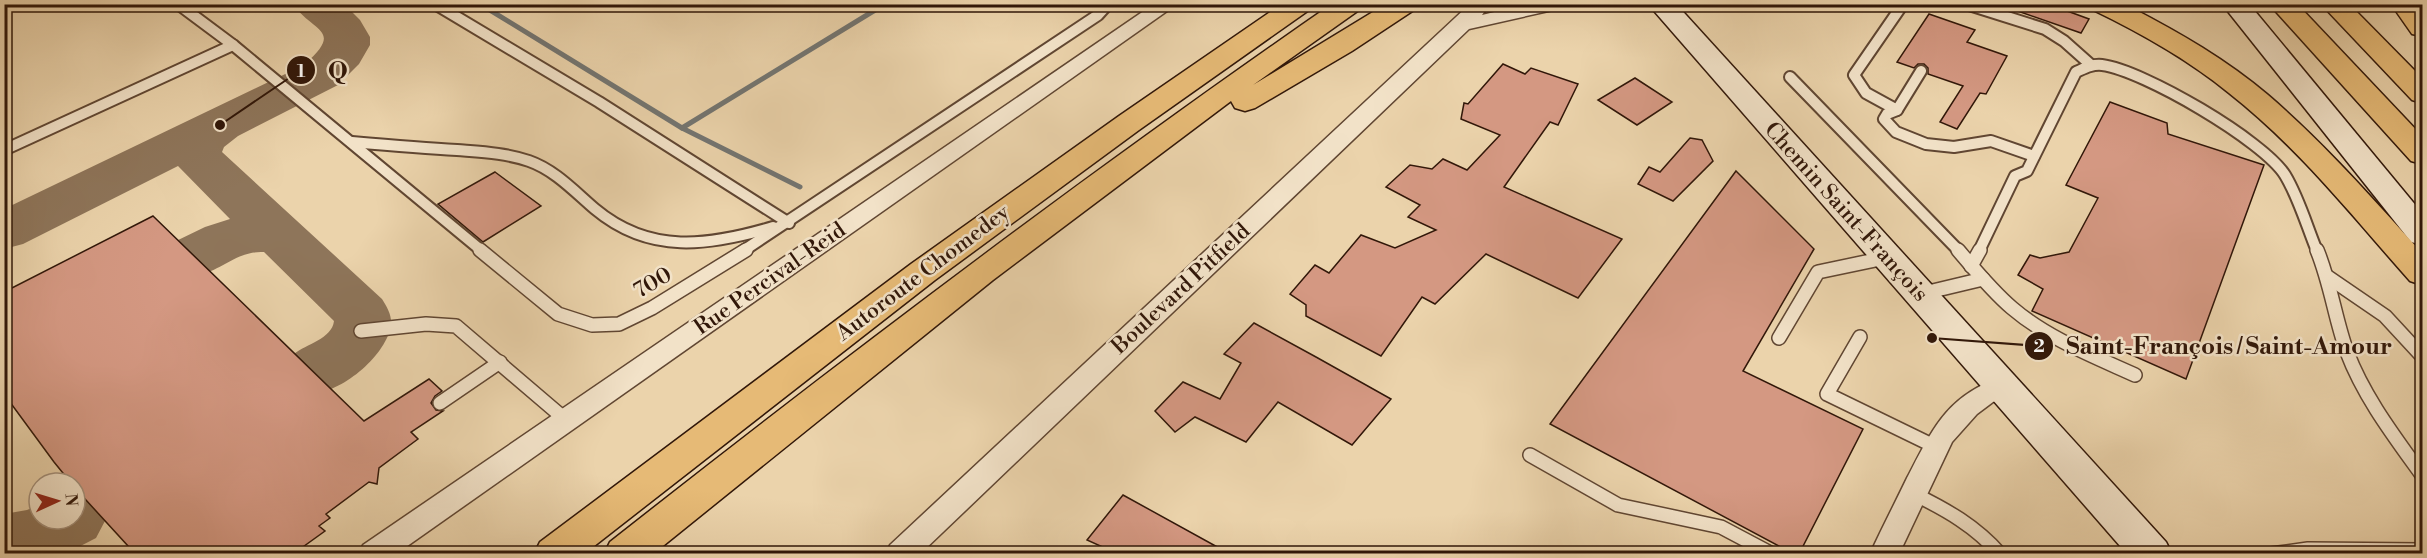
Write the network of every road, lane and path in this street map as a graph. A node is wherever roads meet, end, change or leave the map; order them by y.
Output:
1 (178, 4) edge
2 (435, 4) edge
3 (1108, 4) edge
4 (1168, 4) edge
5 (1300, 4) edge
6 (1350, 4) edge
7 (1405, 4) edge
8 (1481, 4) edge
9 (1555, 4) edge
10 (1661, 4) edge
11 (1903, 4) edge
12 (1966, 4) edge
13 (2102, 4) edge
14 (2235, 4) edge
15 (2282, 4) edge
16 (2334, 4) edge
17 (2404, 4) edge
18 (1462, 25) junction
19 (2422, 28) edge
20 (233, 45) junction
21 (2091, 65) junction
22 (1921, 71) dead end
23 (1790, 77) dead end
24 (2422, 94) edge
25 (1897, 110) junction
26 (352, 142) junction
27 (4, 150) edge
28 (2422, 154) edge
29 (2034, 156) junction
30 (1077, 200) junction
31 (789, 223) junction
32 (2422, 234) edge
33 (1886, 257) junction
34 (1971, 266) junction
35 (2422, 273) edge
36 (2328, 277) junction
37 (1983, 279) junction
38 (1919, 294) junction
39 (361, 331) dead end
40 (1860, 337) dead end
41 (1779, 338) dead end
42 (2422, 356) edge
43 (500, 362) junction
44 (2135, 375) dead end
45 (2002, 387) junction
46 (440, 403) dead end
47 (566, 420) junction
48 (1936, 447) junction
49 (1530, 455) dead end
50 (2422, 475) edge
51 (1914, 494) junction
52 (2422, 550) edge
53 (373, 554) edge
54 (554, 554) edge
55 (624, 554) edge
56 (900, 554) edge
57 (1772, 554) edge
58 (1884, 554) edge
59 (2000, 554) edge
60 (2152, 554) edge
61 (2271, 554) edge

1 - 20 lane, 700
2 - 31 lane
3 - 31 lane, 700
4 - 47 street, Rue Percival-Reid
5 - 54 highway, Autoroute Chomedey
6 - 30 highway, Autoroute Chomedey
7 - 30 highway
8 - 18 street, Boulevard Pitfield
9 - 18 street
10 - 33 street, Chemin Saint-François
11 - 25 lane
12 - 21 lane
13 - 35 highway
14 - 32 street
15 - 28 highway
16 - 24 highway
17 - 19 highway
18 - 56 street, Boulevard Pitfield
20 - 26 lane, 700
20 - 27 lane
21 - 29 lane
21 - 36 lane
22 - 25 lane
23 - 34 lane
25 - 29 lane
26 - 31 lane
26 - 31 lane, 700
29 - 34 lane
30 - 55 highway, Autoroute Chomedey
33 - 38 street, Chemin Saint-François
33 - 41 lane
34 - 37 lane
36 - 42 lane
36 - 50 lane
37 - 38 lane
37 - 44 lane
38 - 45 street, Chemin Saint-François
39 - 43 lane
40 - 48 lane
43 - 46 lane
43 - 47 lane
45 - 48 street
45 - 60 street, Chemin Saint-François
47 - 53 street, Rue Percival-Reid
48 - 51 street
49 - 57 lane
51 - 58 street
51 - 59 lane
52 - 61 lane

